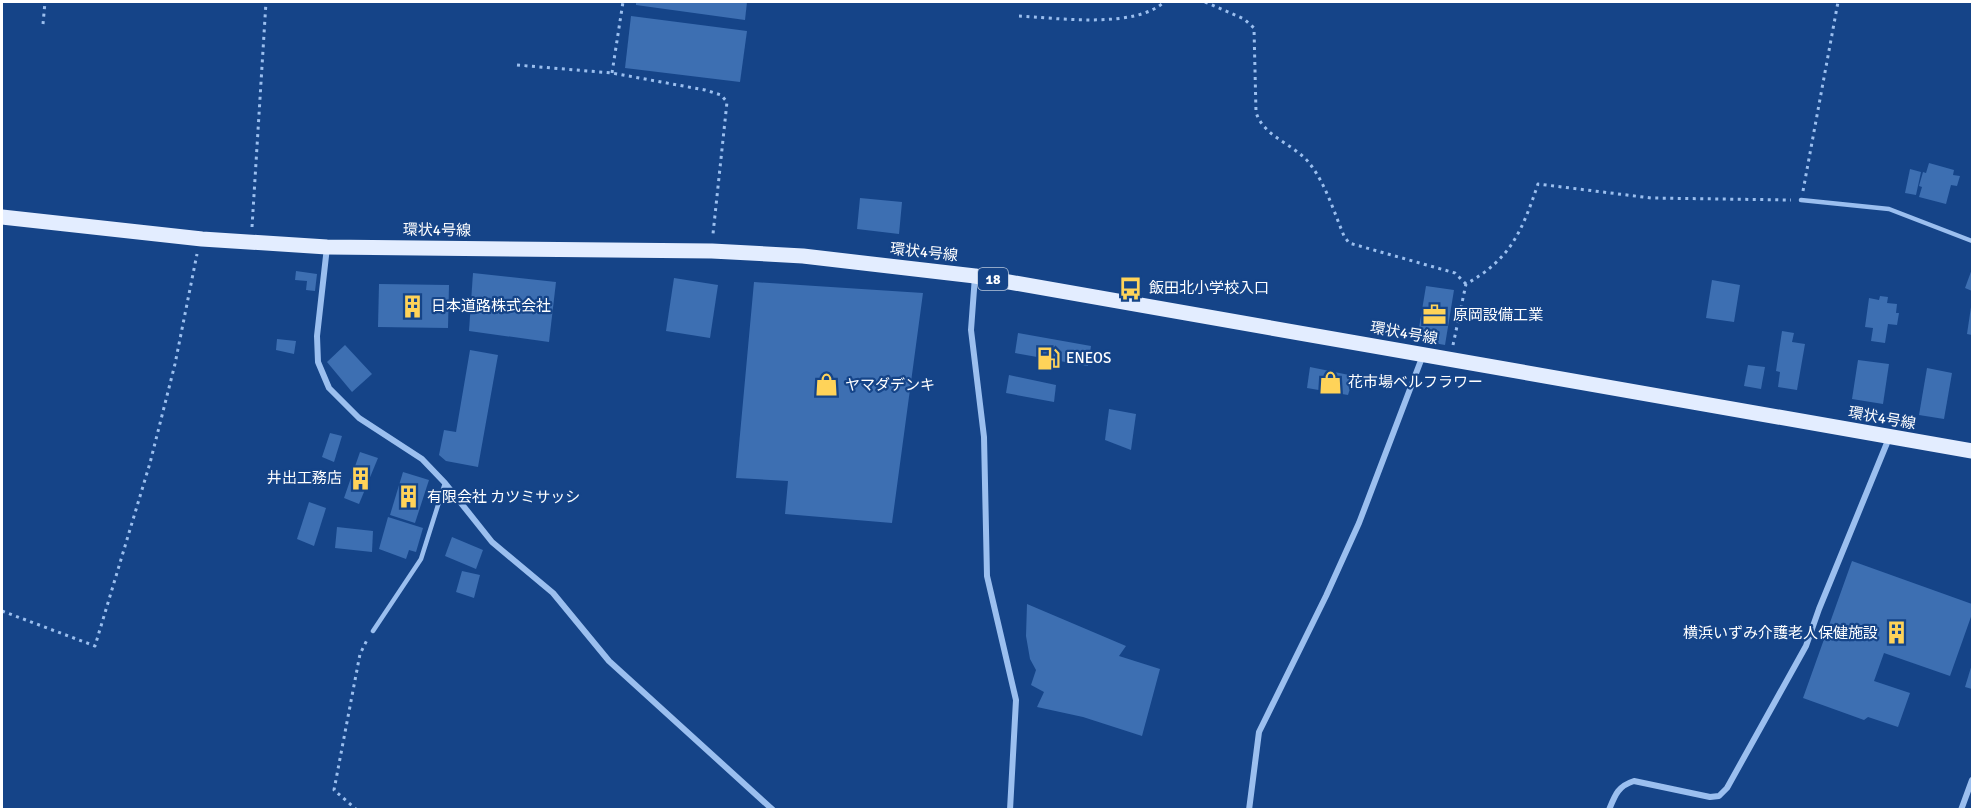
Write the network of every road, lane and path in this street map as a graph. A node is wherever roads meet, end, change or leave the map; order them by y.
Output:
1 (45, 2) edge
2 (266, 2) edge
3 (624, 2) edge
4 (1164, 2) edge
5 (1205, 2) edge
6 (1838, 2) edge
7 (1019, 16) dead end
8 (43, 24) dead end
9 (517, 65) dead end
10 (612, 73) junction
11 (1801, 200) junction
12 (2, 217) edge
13 (202, 239) junction
14 (1972, 241) edge
15 (251, 243) junction
16 (327, 247) junction
17 (712, 251) junction
18 (975, 276) junction
19 (1466, 284) junction
20 (1424, 355) junction
21 (1450, 359) junction
22 (1889, 437) junction
23 (1972, 451) edge
24 (446, 483) junction
25 (2, 611) edge
26 (372, 630) joint
27 (1972, 780) edge
28 (357, 810) edge
29 (773, 810) edge
30 (1010, 810) edge
31 (1249, 810) edge
32 (1610, 810) edge
33 (1961, 810) edge

1 - 8 path
2 - 15 path
3 - 10 path
4 - 7 path
5 - 19 path
6 - 11 path
9 - 10 path
10 - 17 path
11 - 14 lane
11 - 19 path
12 - 13 main road, 環状4号線 / 18
13 - 15 main road, 環状4号線 / 18
13 - 25 path
15 - 16 main road, 環状4号線 / 18
16 - 17 main road, 環状4号線 / 18
16 - 24 street
17 - 18 main road, 環状4号線 / 18
18 - 20 main road, 環状4号線 / 18
18 - 30 street
19 - 21 path
20 - 21 main road, 環状4号線 / 18
20 - 31 street
21 - 22 main road, 環状4号線 / 18
22 - 23 main road, 環状4号線 / 18
22 - 32 street
24 - 26 lane
24 - 29 street
26 - 28 path
27 - 33 street

